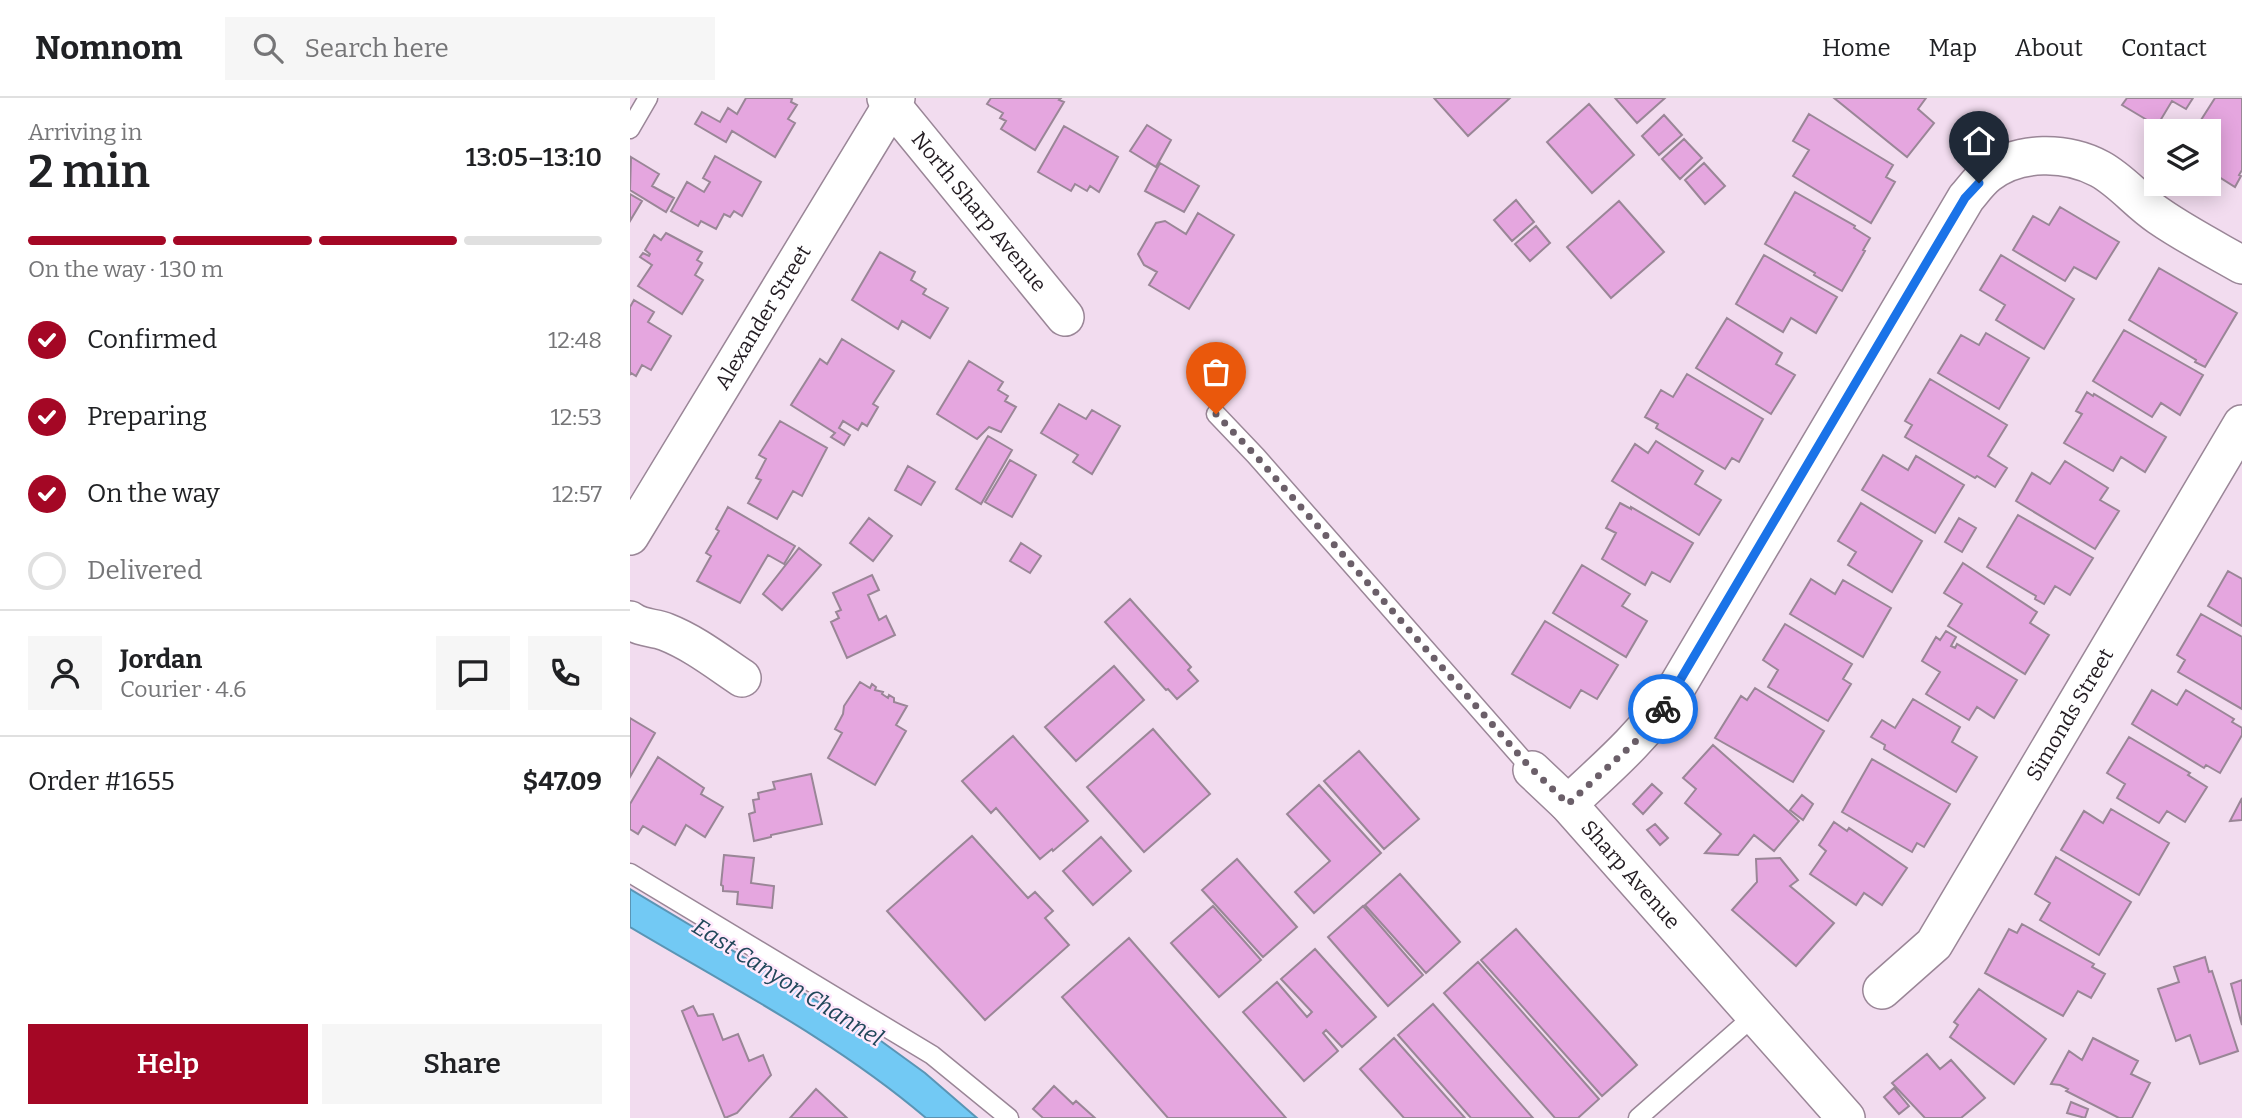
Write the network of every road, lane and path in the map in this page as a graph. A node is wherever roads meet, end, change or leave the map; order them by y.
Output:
1 (648, 98) edge
2 (891, 100) edge
3 (630, 129) edge
4 (2242, 265) edge
5 (1065, 317) dead end
6 (1216, 414) dead end
7 (2242, 424) edge
8 (630, 537) edge
9 (630, 620) edge
10 (742, 678) dead end
11 (1532, 770) joint
12 (1568, 804) junction
13 (630, 873) edge
14 (1882, 990) dead end
15 (1755, 1015) junction
16 (1009, 1118) edge
17 (1638, 1118) edge
18 (1846, 1118) edge

1 - 3 lane
2 - 5 street, North Sharp Avenue
2 - 8 street, Alexander Street
4 - 12 street
6 - 11 lane, Sharp Avenue
7 - 14 street, Simonds Street
9 - 10 street
11 - 12 street, Sharp Avenue
12 - 15 street, Sharp Avenue
13 - 16 lane
15 - 17 lane
15 - 18 street, Sharp Avenue

